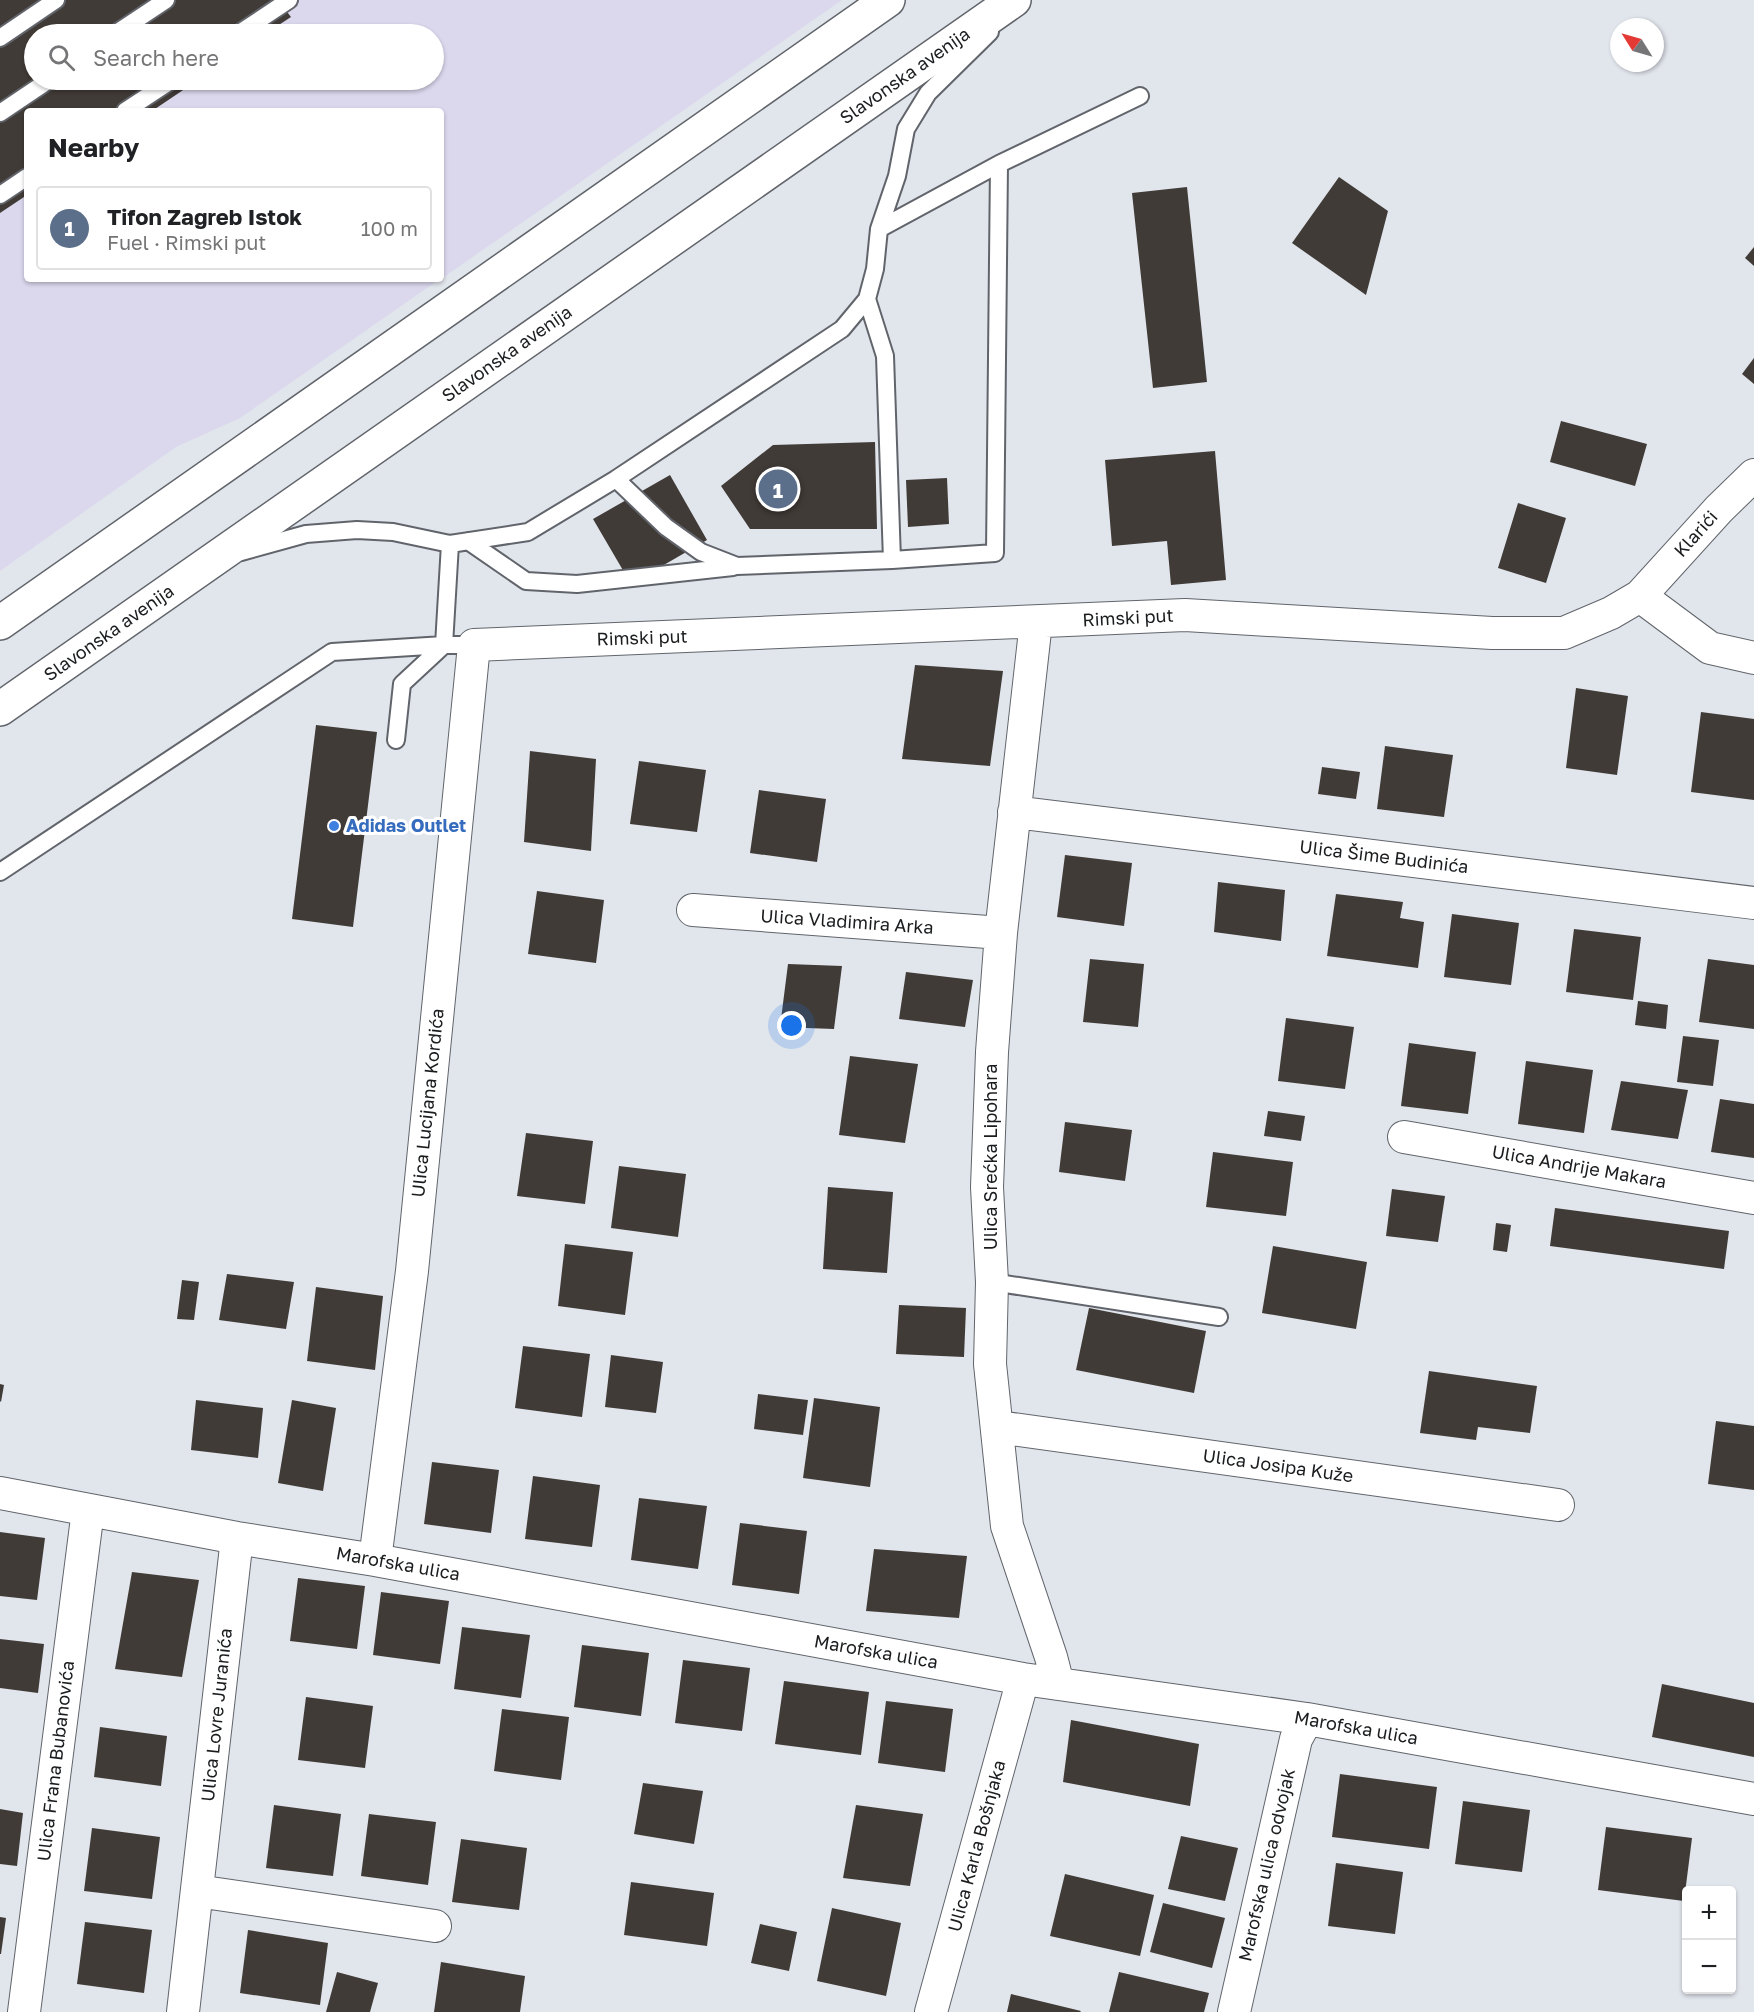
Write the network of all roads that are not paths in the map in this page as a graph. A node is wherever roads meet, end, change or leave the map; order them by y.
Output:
1 (56, 0) edge
2 (165, 0) edge
3 (289, 0) edge
4 (888, 0) edge
5 (1014, 0) edge
6 (1023, 0) edge
7 (130, 24) edge
8 (253, 24) edge
9 (0, 38) edge
10 (34, 90) edge
11 (157, 90) edge
12 (1140, 96) dead end
13 (130, 108) edge
14 (0, 113) edge
15 (999, 164) junction
16 (24, 179) edge
17 (0, 195) edge
18 (879, 229) junction
19 (867, 299) junction
20 (1754, 475) edge
21 (616, 479) junction
22 (468, 541) junction
23 (450, 544) junction
24 (214, 559) junction
25 (892, 560) junction
26 (737, 566) junction
27 (1640, 596) junction
28 (1036, 622) junction
29 (0, 623) edge
30 (459, 645) junction
31 (1754, 658) edge
32 (0, 709) edge
33 (396, 740) dead end
34 (1014, 812) junction
35 (0, 872) edge
36 (1754, 903) edge
37 (693, 910) dead end
38 (1001, 933) junction
39 (1404, 1137) dead end
40 (1754, 1198) edge
41 (992, 1282) junction
42 (1219, 1317) dead end
43 (998, 1427) junction
44 (0, 1493) edge
45 (1558, 1505) dead end
46 (88, 1510) junction
47 (237, 1538) junction
48 (375, 1560) junction
49 (1023, 1679) junction
50 (1058, 1684) junction
51 (1306, 1719) junction
52 (1754, 1798) edge
53 (196, 1891) junction
54 (435, 1926) dead end
55 (24, 2012) edge
56 (183, 2012) edge
57 (931, 2012) edge
58 (1234, 2012) edge

1 - 9 lane
2 - 7 lane
3 - 8 lane
4 - 29 main road
5 - 24 main road, Slavonska avenija
6 - 18 lane
10 - 14 lane
11 - 13 lane
12 - 15 lane
15 - 18 lane
15 - 25 lane
16 - 17 lane
18 - 19 lane
19 - 21 lane
19 - 25 lane
20 - 27 street, Klarići
21 - 22 lane
21 - 26 lane
22 - 23 lane
22 - 26 lane
23 - 24 lane
23 - 30 lane
24 - 32 main road, Slavonska avenija
25 - 26 lane
27 - 28 street, Rimski put
27 - 31 street
28 - 30 street, Rimski put
28 - 34 street, Ulica Srećka Lipohara
30 - 33 lane
30 - 35 lane
30 - 48 street, Ulica Lucijana Kordića
34 - 36 street, Ulica Šime Budinića
34 - 38 street, Ulica Srećka Lipohara
37 - 38 street, Ulica Vladimira Arka
38 - 41 street, Ulica Srećka Lipohara
39 - 40 street, Ulica Andrije Makara
41 - 42 lane
41 - 43 street, Ulica Srećka Lipohara
43 - 45 street, Ulica Josipa Kuže
43 - 50 street, Ulica Srećka Lipohara
44 - 46 street, Marofska ulica
46 - 47 street, Marofska ulica
46 - 55 street, Ulica Frana Bubanovića
47 - 48 street, Marofska ulica
47 - 53 street, Ulica Lovre Juranića
48 - 49 street, Marofska ulica
49 - 50 street, Marofska ulica
49 - 57 street, Ulica Karla Bošnjaka
50 - 51 street, Marofska ulica
51 - 52 street, Marofska ulica
51 - 58 street, Marofska ulica odvojak
53 - 54 street
53 - 56 street, Ulica Lovre Juranića

